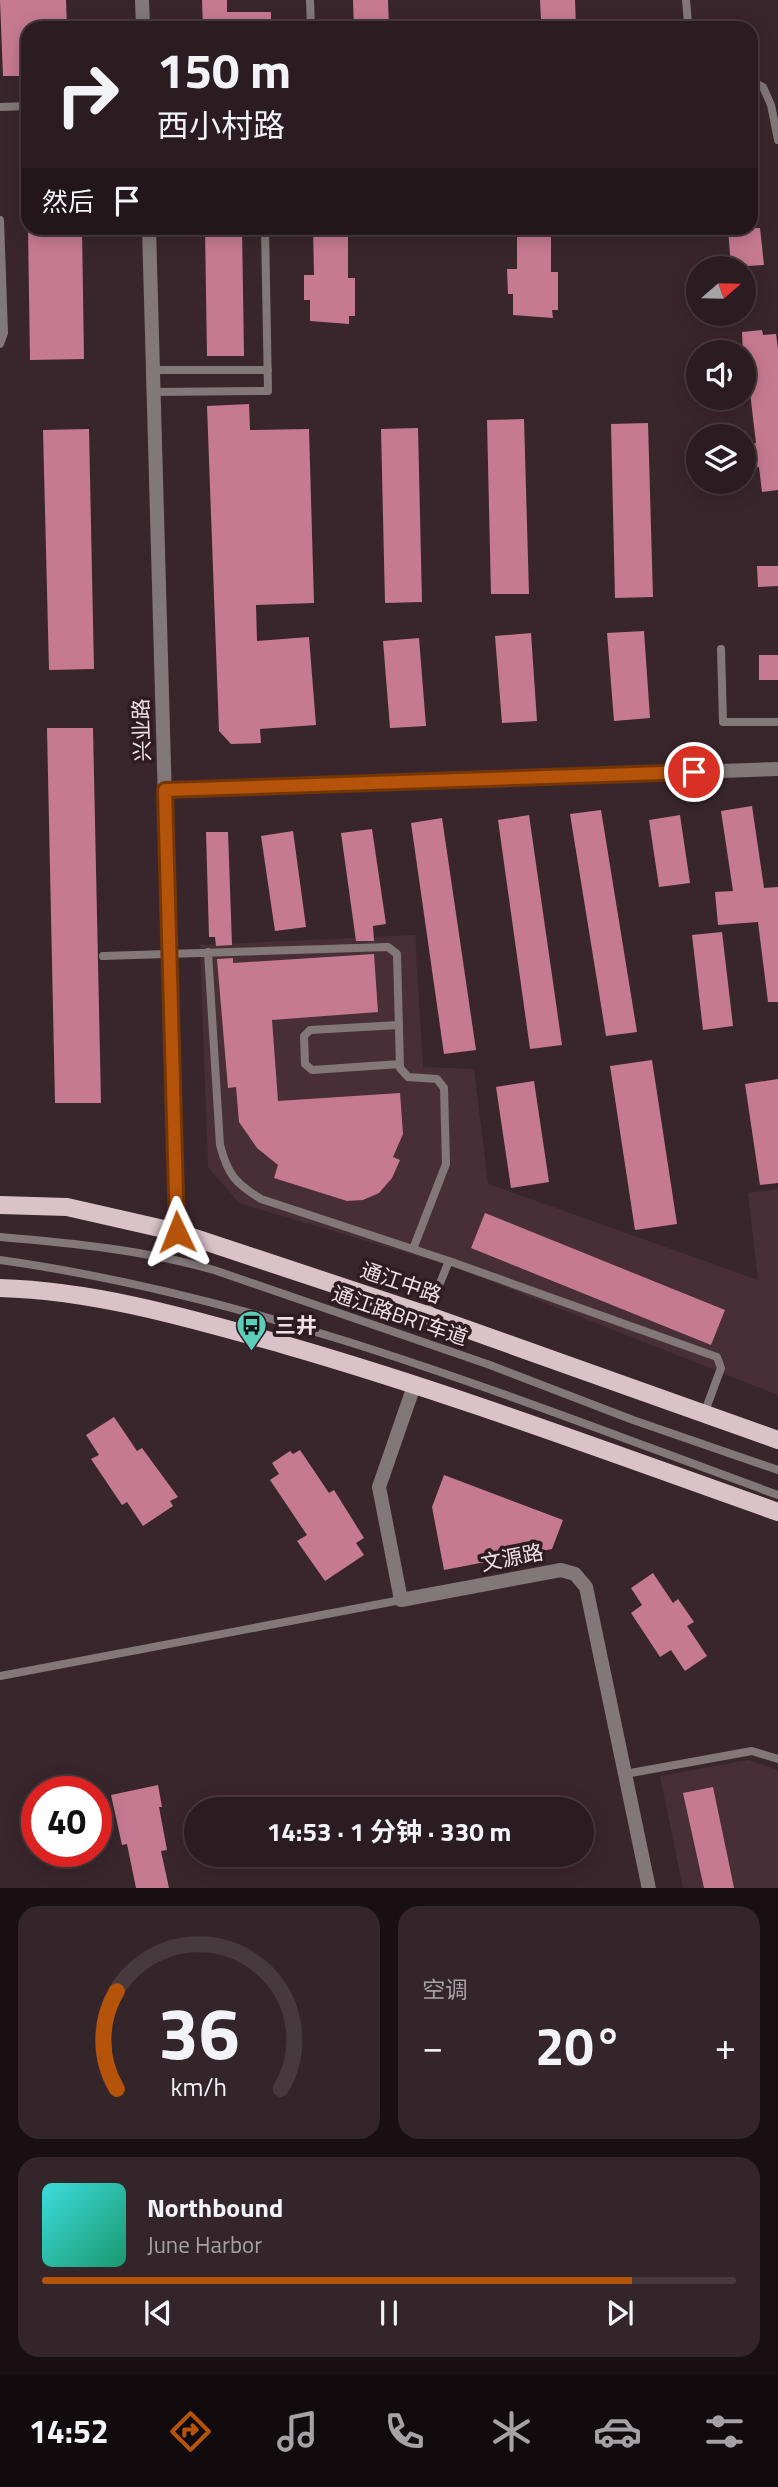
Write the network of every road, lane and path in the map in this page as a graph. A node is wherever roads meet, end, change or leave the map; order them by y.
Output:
1 (142, 0) edge
2 (310, 0) edge
3 (686, 0) edge
4 (143, 21) edge
5 (311, 21) edge
6 (688, 21) edge
7 (758, 84) edge
8 (21, 106) edge
9 (0, 107) edge
10 (778, 140) edge
11 (0, 220) edge
12 (149, 235) edge
13 (265, 235) edge
14 (0, 344) edge
15 (153, 370) junction
16 (268, 370) junction
17 (153, 392) junction
18 (721, 649) dead end
19 (778, 722) edge
20 (778, 769) edge
21 (165, 790) junction
22 (208, 952) junction
23 (169, 953) junction
24 (103, 956) dead end
25 (399, 1024) junction
26 (400, 1064) junction
27 (0, 1205) edge
28 (177, 1232) junction
29 (0, 1237) edge
30 (413, 1249) junction
31 (0, 1260) edge
32 (449, 1261) junction
33 (0, 1288) edge
34 (427, 1315) junction
35 (415, 1382) junction
36 (704, 1414) junction
37 (778, 1440) edge
38 (778, 1471) edge
39 (778, 1495) edge
40 (778, 1512) edge
41 (401, 1601) junction
42 (0, 1676) edge
43 (778, 1759) edge
44 (625, 1774) junction
45 (649, 1888) edge

1 - 4 street
2 - 5 lane
3 - 6 lane
7 - 10 lane
8 - 9 lane
11 - 14 lane
12 - 15 street, 兴业路
13 - 16 lane
15 - 16 lane
15 - 17 street, 兴业路
16 - 17 lane
17 - 21 street, 兴业路
18 - 19 lane
20 - 21 street
21 - 23 street, 兴业路
22 - 23 lane
22 - 25 lane
22 - 30 lane
23 - 24 lane
23 - 28 street, 兴业路
25 - 26 lane
25 - 26 lane
26 - 30 lane
27 - 28 main road, 通江中路
28 - 34 main road, 通江中路
29 - 38 lane, 通江路BRT车道
30 - 32 lane
31 - 39 lane, 通江路BRT车道
32 - 34 lane
32 - 36 lane
33 - 35 main road
34 - 36 main road, 通江中路
35 - 40 main road
35 - 41 street
36 - 37 main road, 通江中路
41 - 42 lane
41 - 44 street, 文源路
43 - 44 lane
44 - 45 street, 文源路

